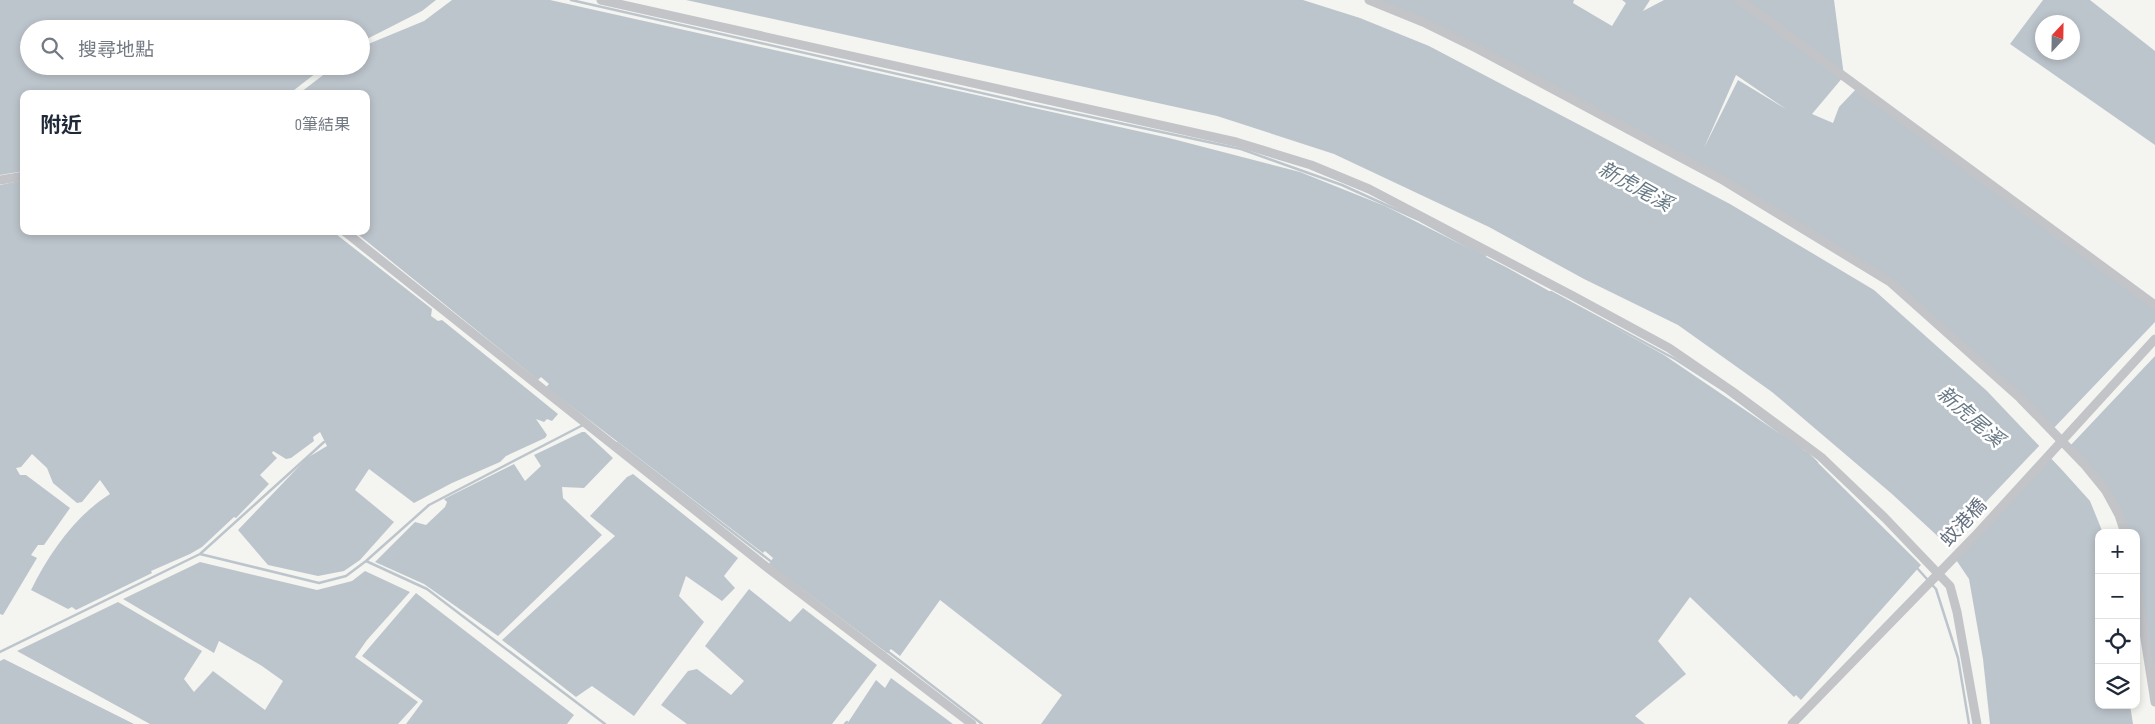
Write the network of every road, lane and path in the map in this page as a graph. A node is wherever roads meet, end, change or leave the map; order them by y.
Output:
1 (601, 0) edge
2 (1369, 0) edge
3 (1740, 0) edge
4 (20, 177) edge
5 (0, 180) edge
6 (349, 235) edge
7 (2155, 305) edge
8 (2155, 339) edge
9 (2124, 529) edge
10 (2140, 607) edge
11 (2155, 702) edge
12 (972, 724) edge
13 (1792, 724) edge
14 (1977, 724) edge

1 - 14 street
2 - 9 street
3 - 7 street
4 - 5 street
6 - 12 street
8 - 13 street, 蚊港橋, bridge
10 - 11 street

